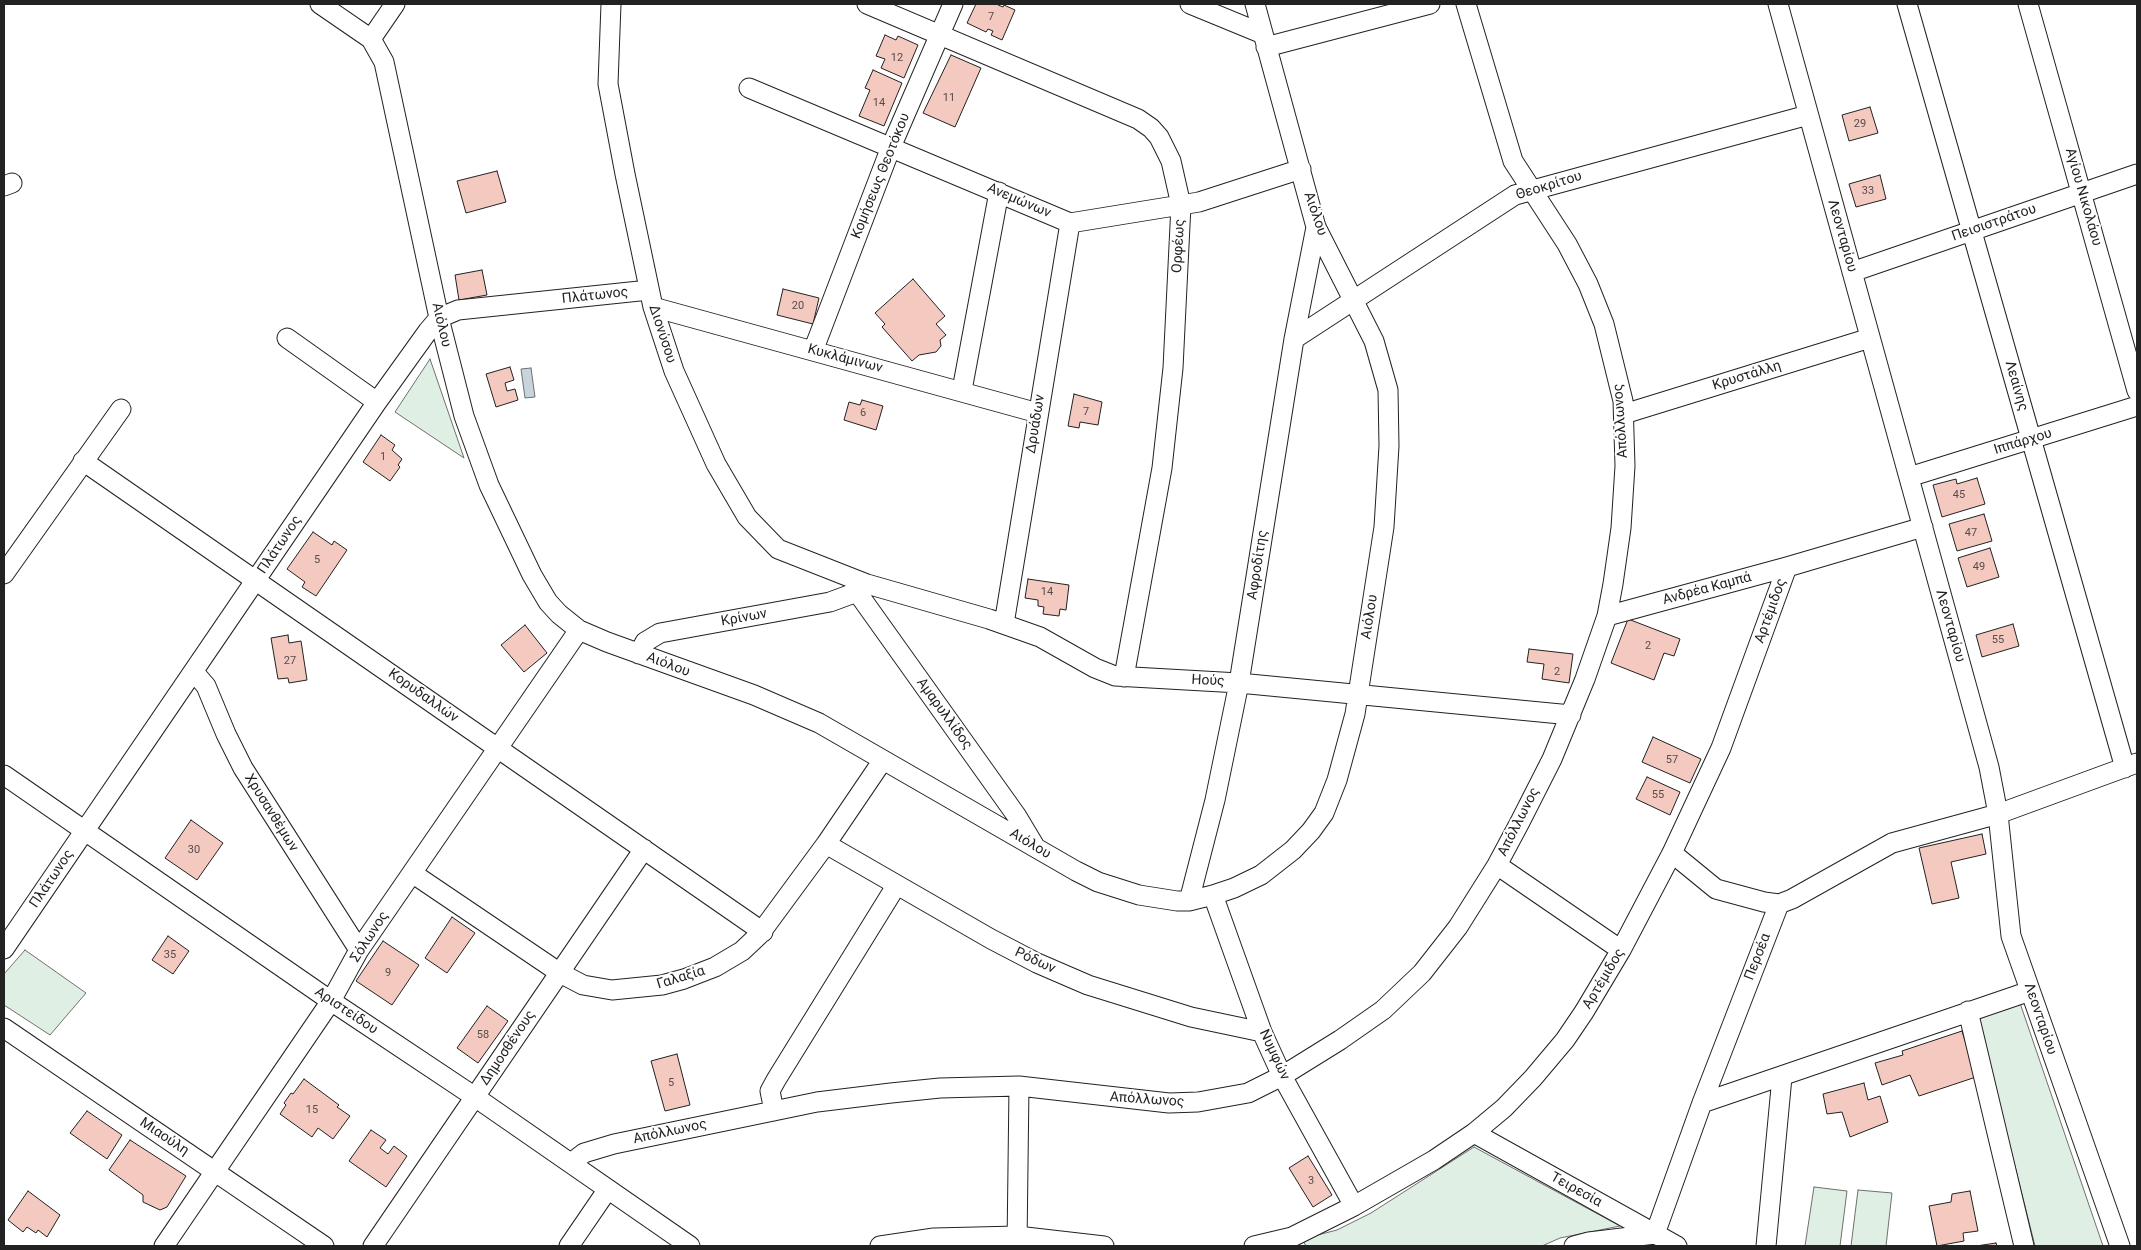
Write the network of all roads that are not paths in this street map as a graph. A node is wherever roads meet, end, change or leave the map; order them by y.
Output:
1 (320, 4) edge
2 (395, 4) edge
3 (611, 4) edge
4 (866, 4) edge
5 (953, 4) edge
6 (1190, 4) edge
7 (1255, 4) edge
8 (1430, 4) edge
9 (1466, 4) edge
10 (1778, 4) edge
11 (1908, 4) edge
12 (2028, 4) edge
13 (940, 34) junction
14 (371, 39) junction
15 (1264, 41) junction
16 (749, 88) dead end
17 (1808, 115) junction
18 (891, 147) junction
19 (1301, 169) junction
20 (2137, 174) edge
21 (1530, 190) junction
22 (999, 192) junction
23 (2081, 192) junction
24 (1181, 205) junction
25 (1070, 223) junction
26 (1316, 227) junction
27 (1972, 230) junction
28 (1852, 272) junction
29 (651, 298) junction
30 (1354, 300) junction
31 (439, 318) junction
32 (287, 338) dead end
33 (1870, 338) junction
34 (1294, 339) junction
35 (813, 351) junction
36 (962, 390) junction
37 (2137, 391) edge
38 (377, 402) junction
39 (2137, 406) edge
40 (121, 409) dead end
41 (1038, 413) junction
42 (1624, 414) junction
43 (2031, 440) junction
44 (83, 461) junction
45 (1909, 477) junction
46 (1923, 527) junction
47 (1787, 568) junction
48 (4, 574) edge
49 (256, 580) junction
50 (859, 587) junction
51 (1607, 616) junction
52 (1004, 624) junction
53 (580, 630) junction
54 (639, 654) junction
55 (194, 672) junction
56 (1124, 677) junction
57 (1239, 683) junction
58 (1358, 694) junction
59 (1571, 715) junction
60 (498, 748) junction
61 (883, 760) junction
62 (2131, 766) edge
63 (4, 775) edge
64 (1998, 814) junction
65 (84, 832) junction
66 (826, 844) junction
67 (1034, 846) junction
68 (644, 850) junction
69 (1672, 853) junction
70 (1497, 865) junction
71 (412, 873) junction
72 (896, 886) junction
73 (1213, 895) junction
74 (1189, 901) junction
75 (1779, 904) junction
76 (762, 932) junction
77 (4, 950) edge
78 (359, 950) junction
79 (1622, 950) junction
80 (560, 973) junction
81 (2030, 991) junction
82 (331, 1001) junction
83 (1968, 1012) junction
84 (4, 1028) edge
85 (1262, 1032) junction
86 (1282, 1076) junction
87 (1782, 1077) junction
88 (1019, 1086) junction
89 (475, 1097) junction
90 (1702, 1102) junction
91 (774, 1111) junction
92 (1474, 1133) junction
93 (571, 1163) junction
94 (215, 1171) junction
95 (608, 1189) junction
96 (1354, 1206) junction
97 (1655, 1234) junction
98 (1017, 1241) edge
99 (164, 1246) edge
100 (324, 1246) edge
101 (372, 1246) edge
102 (569, 1246) edge
103 (690, 1246) edge
104 (880, 1246) edge
105 (1104, 1246) edge
106 (1254, 1246) edge
107 (1574, 1246) edge
108 (1678, 1246) edge
109 (1766, 1246) edge
110 (2024, 1246) edge
111 (2120, 1246) edge

1 - 14 street
2 - 14 street
3 - 29 street, Διονύσου
4 - 13 street, Ορφέως
5 - 13 street, Κομήσεως Θεοτόκου
6 - 15 street
7 - 15 street, Αιόλου
8 - 15 street
9 - 21 street, Απόλλωνος
10 - 17 street, Λεονταρίου
11 - 27 street, Λεαίνης
12 - 23 street, Αγίου Νικολάου
13 - 18 street, Κομήσεως Θεοτόκου
13 - 24 street, Ορφέως
14 - 31 street, Αιόλου
15 - 19 street, Αιόλου
16 - 18 street, Ανεμώνων
17 - 21 street, Θεοκρίτου
17 - 28 street, Λεονταρίου
18 - 22 street, Ανεμώνων
18 - 35 street, Κομήσεως Θεοτόκου
19 - 24 street
19 - 26 street, Αιόλου
20 - 23 street, Πεισιστράτου
21 - 30 street, Θεοκρίτου
21 - 42 street, Απόλλωνος
22 - 25 street, Ανεμώνων
22 - 36 street
23 - 27 street, Πεισιστράτου
23 - 37 street, Αγίου Νικολάου
24 - 25 street
24 - 56 street, Ορφέως
25 - 41 street, Δρυάδων
26 - 30 street, Αιόλου
26 - 34 street, Αφροδίτης
27 - 28 street, Πεισιστράτου
27 - 43 street, Λεαίνης
28 - 33 street, Λεονταρίου
29 - 31 street, Πλάτωνος
29 - 35 street, Κυκλάμινων
29 - 50 street, Διονύσου
30 - 34 street, Θεοκρίτου
30 - 58 street, Αιόλου
31 - 38 street, Πλάτωνος
31 - 53 street, Αιόλου
32 - 38 street
33 - 42 street, Κρυστάλλη
33 - 45 street, Λεονταρίου
34 - 57 street, Αφροδίτης
35 - 36 street, Κυκλάμινων
36 - 41 street, Κυκλάμινων
38 - 49 street, Πλάτωνος
39 - 43 street, Ιππάρχου
40 - 44 street
41 - 52 street, Δρυάδων
42 - 51 street, Απόλλωνος
43 - 45 street, Ιππάρχου
43 - 62 street, Λεαίνης
44 - 48 street
44 - 49 street, Κορυδαλλών
45 - 46 street, Λεονταρίου
46 - 47 street, Ανδρέα Καμπά
46 - 64 street, Λεονταρίου
47 - 51 street, Ανδρέα Καμπά
47 - 69 street, Αρτέμιδος
49 - 55 street, Πλάτωνος
49 - 60 street, Κορυδαλλών
50 - 52 street, Ηούς
50 - 54 street, Κρίνων
50 - 67 street, Αμαρυλλίδος
51 - 59 street, Απόλλωνος
52 - 56 street, Ηούς
53 - 54 street, Αιόλου
53 - 60 street, Σόλωνος
54 - 61 street, Αιόλου
55 - 65 street, Πλάτωνος
55 - 78 street, Χρυσανθέμων
56 - 57 street, Ηούς
57 - 58 street, Ηούς
57 - 74 street, Αφροδίτης
58 - 59 street, Ηούς
58 - 73 street, Αιόλου
59 - 70 street, Απόλλωνος
60 - 68 street, Κορυδαλλών
60 - 71 street, Σόλωνος
61 - 66 street, Γαλαξία
61 - 67 street, Αιόλου
62 - 64 street
63 - 65 street, Αριστείδου
64 - 75 street
64 - 81 street, Λεονταρίου
65 - 77 street, Πλάτωνος
65 - 82 street, Αριστείδου
66 - 72 street, Ρόδων
66 - 76 street, Γαλαξία
67 - 74 street, Αιόλου
68 - 76 street, Κορυδαλλών
68 - 80 street, Δημοσθένους
69 - 75 street
69 - 79 street, Αρτέμιδος
70 - 79 street
70 - 86 street, Απόλλωνος
71 - 78 street, Σόλωνος
71 - 80 street, Γαλαξία
72 - 85 street, Ρόδων
72 - 91 street
73 - 74 street, Αιόλου
73 - 85 street, Νυμφών
75 - 90 street, Περσέα
76 - 80 street, Γαλαξία
78 - 82 street, Σόλωνος
79 - 92 street, Αρτέμιδος
80 - 89 street, Δημοσθένους
81 - 83 street
81 - 111 street, Λεονταρίου
82 - 89 street, Αριστείδου
82 - 94 street, Σόλωνος
83 - 87 street
83 - 110 street
84 - 94 street, Μιαούλη
85 - 86 street, Νυμφών
86 - 88 street, Απόλλωνος
86 - 96 street, Νυμφών
87 - 90 street
87 - 109 street
88 - 91 street, Απόλλωνος
88 - 98 street
89 - 93 street, Αριστείδου
89 - 101 street, Δημοσθένους
90 - 97 street, Περσέα
91 - 93 street, Απόλλωνος
92 - 96 street, Αρτέμιδος
92 - 97 street, Tειρεσία
93 - 95 street, Αριστείδου
94 - 99 street, Σόλωνος
94 - 100 street, Μιαούλη
95 - 102 street
95 - 103 street, Αριστείδου
96 - 106 street, Αρτέμιδος
97 - 107 street
97 - 108 street, Tειρεσία
98 - 104 street
98 - 105 street

